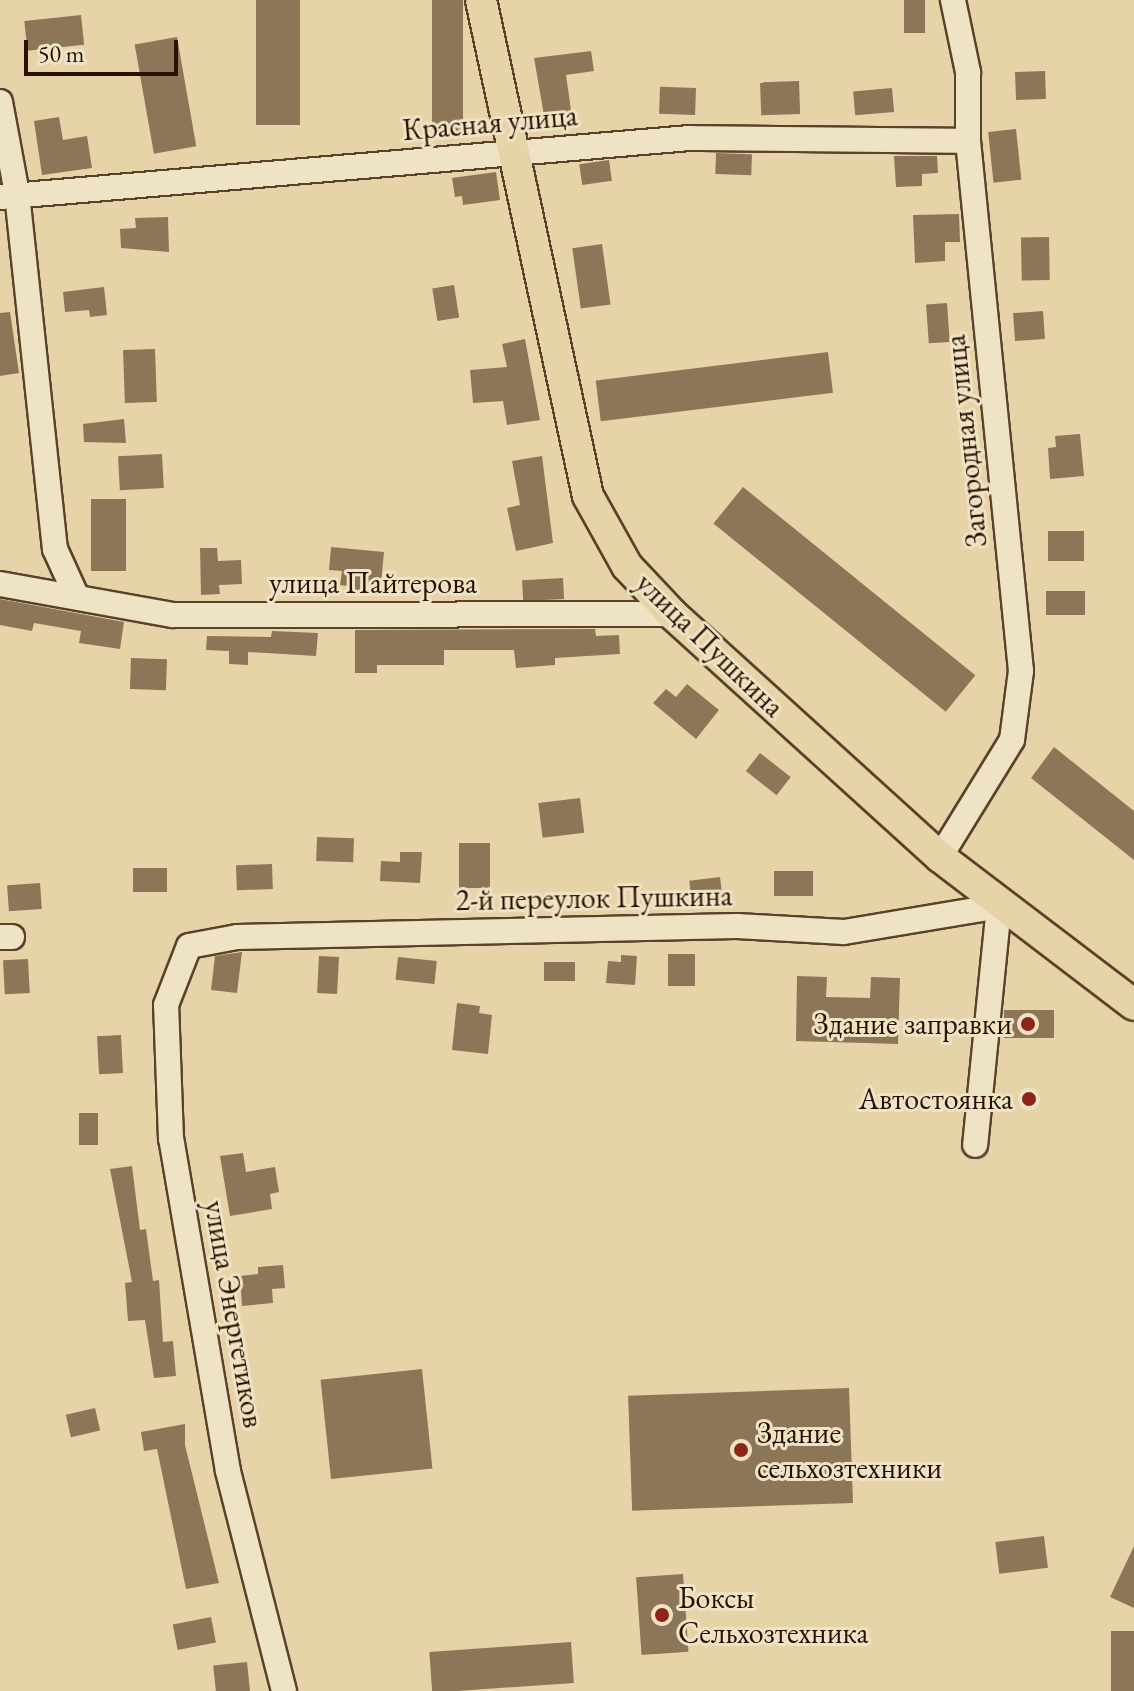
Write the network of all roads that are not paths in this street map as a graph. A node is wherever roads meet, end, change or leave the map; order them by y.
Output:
1 (481, 0) edge
2 (953, 0) edge
3 (0, 102) edge
4 (968, 141) junction
5 (513, 154) junction
6 (8, 196) edge
7 (0, 584) edge
8 (76, 595) junction
9 (672, 614) junction
10 (940, 857) junction
11 (999, 906) junction
12 (189, 946) joint
13 (1134, 1005) edge
14 (975, 1145) dead end
15 (284, 1691) edge

1 - 5 main road, улица Пушкина
2 - 4 street, Загородная улица
3 - 6 street
4 - 5 street, Красная улица
4 - 10 street, Загородная улица
5 - 6 street, Красная улица
5 - 9 main road, улица Пушкина
6 - 8 street
7 - 8 street, улица Пайтерова
8 - 9 street, улица Пайтерова
9 - 10 main road, улица Пушкина
10 - 11 main road, улица Пушкина
11 - 12 street, 2-й переулок Пушкина
11 - 13 main road, улица Пушкина
11 - 14 street
12 - 15 street, улица Энергетиков

